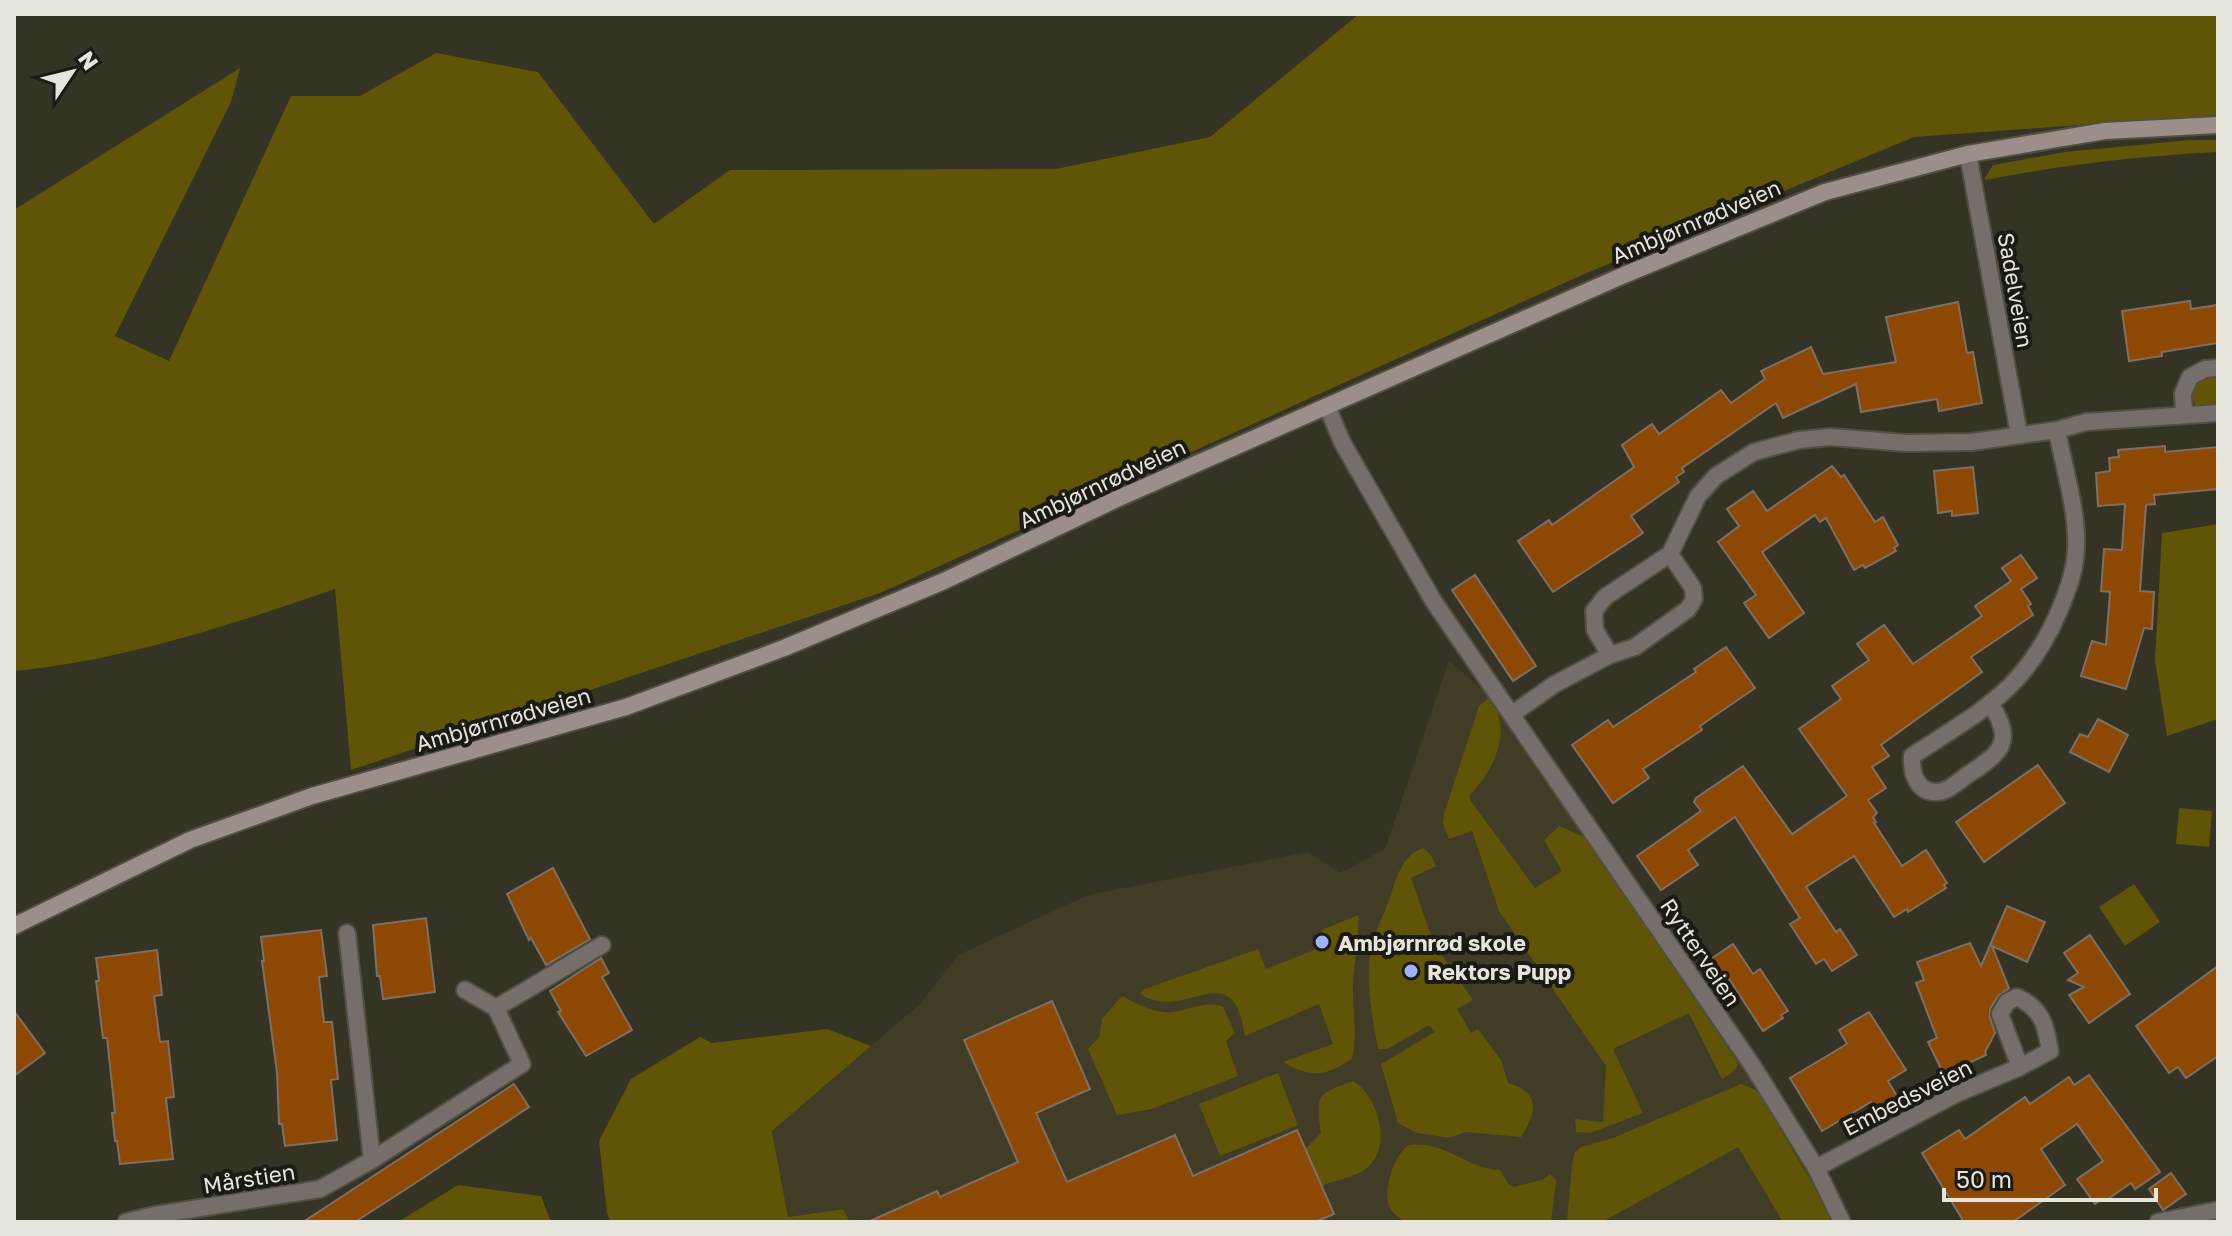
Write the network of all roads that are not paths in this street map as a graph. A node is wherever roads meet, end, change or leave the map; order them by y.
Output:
1 (2218, 125) edge
2 (1968, 154) junction
3 (2218, 368) edge
4 (1327, 406) junction
5 (2218, 413) edge
6 (2184, 415) junction
7 (2057, 430) junction
8 (2019, 434) junction
9 (1670, 554) junction
10 (1610, 655) junction
11 (1991, 705) junction
12 (1512, 714) junction
13 (14, 926) edge
14 (347, 933) dead end
15 (602, 945) dead end
16 (465, 990) dead end
17 (496, 1008) junction
18 (2020, 1067) dead end
19 (372, 1160) junction
20 (1816, 1168) junction
21 (2218, 1210) edge
22 (126, 1222) edge
23 (1842, 1222) edge
24 (2158, 1222) edge

1 - 2 street, Ambjørnrødveien
2 - 4 street, Ambjørnrødveien
2 - 8 street, Sadelveien
3 - 6 street
4 - 12 street, Rytterveien
4 - 13 street, Ambjørnrødveien
5 - 6 street
6 - 7 street
7 - 8 street
7 - 11 street
8 - 9 street
9 - 10 street
9 - 10 street
10 - 12 street
11 - 11 street
12 - 20 street, Rytterveien
14 - 19 street
15 - 17 street
16 - 17 street
17 - 19 street, Mårstien
18 - 20 street, Embedsveien
19 - 22 street, Mårstien
20 - 23 street, Rytterveien
21 - 24 street

